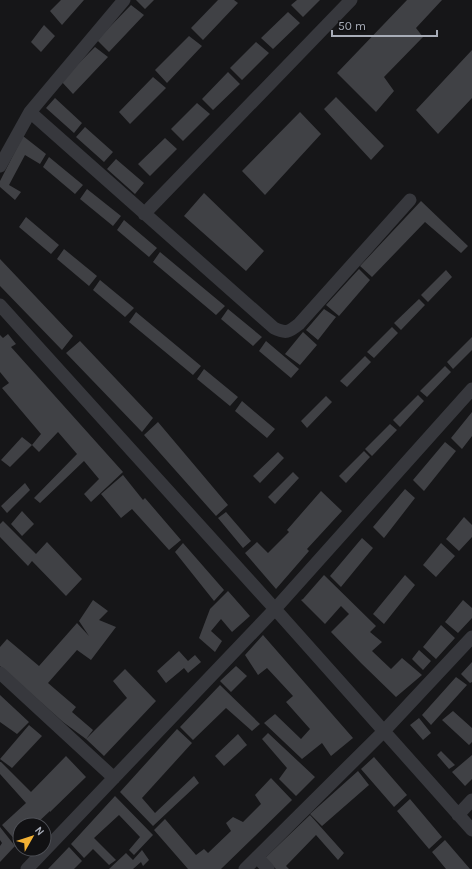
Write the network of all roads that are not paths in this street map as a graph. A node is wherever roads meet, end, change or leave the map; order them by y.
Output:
1 (124, 0) edge
2 (351, 0) edge
3 (30, 112) junction
4 (0, 166) edge
5 (410, 200) dead end
6 (144, 214) junction
7 (0, 305) edge
8 (472, 389) edge
9 (275, 609) junction
10 (472, 637) edge
11 (0, 673) edge
12 (384, 731) junction
13 (114, 778) junction
14 (472, 800) edge
15 (458, 815) junction
16 (472, 830) edge
17 (256, 857) junction
18 (27, 869) edge
19 (245, 869) edge
20 (268, 869) edge

1 - 3 street
2 - 6 street
3 - 4 street
3 - 6 street
5 - 6 street
7 - 9 street
8 - 9 street
9 - 12 street
9 - 13 street
10 - 12 street
11 - 13 street
12 - 15 street
12 - 17 street
13 - 18 street
14 - 15 street
15 - 16 street
17 - 19 street
17 - 20 street

